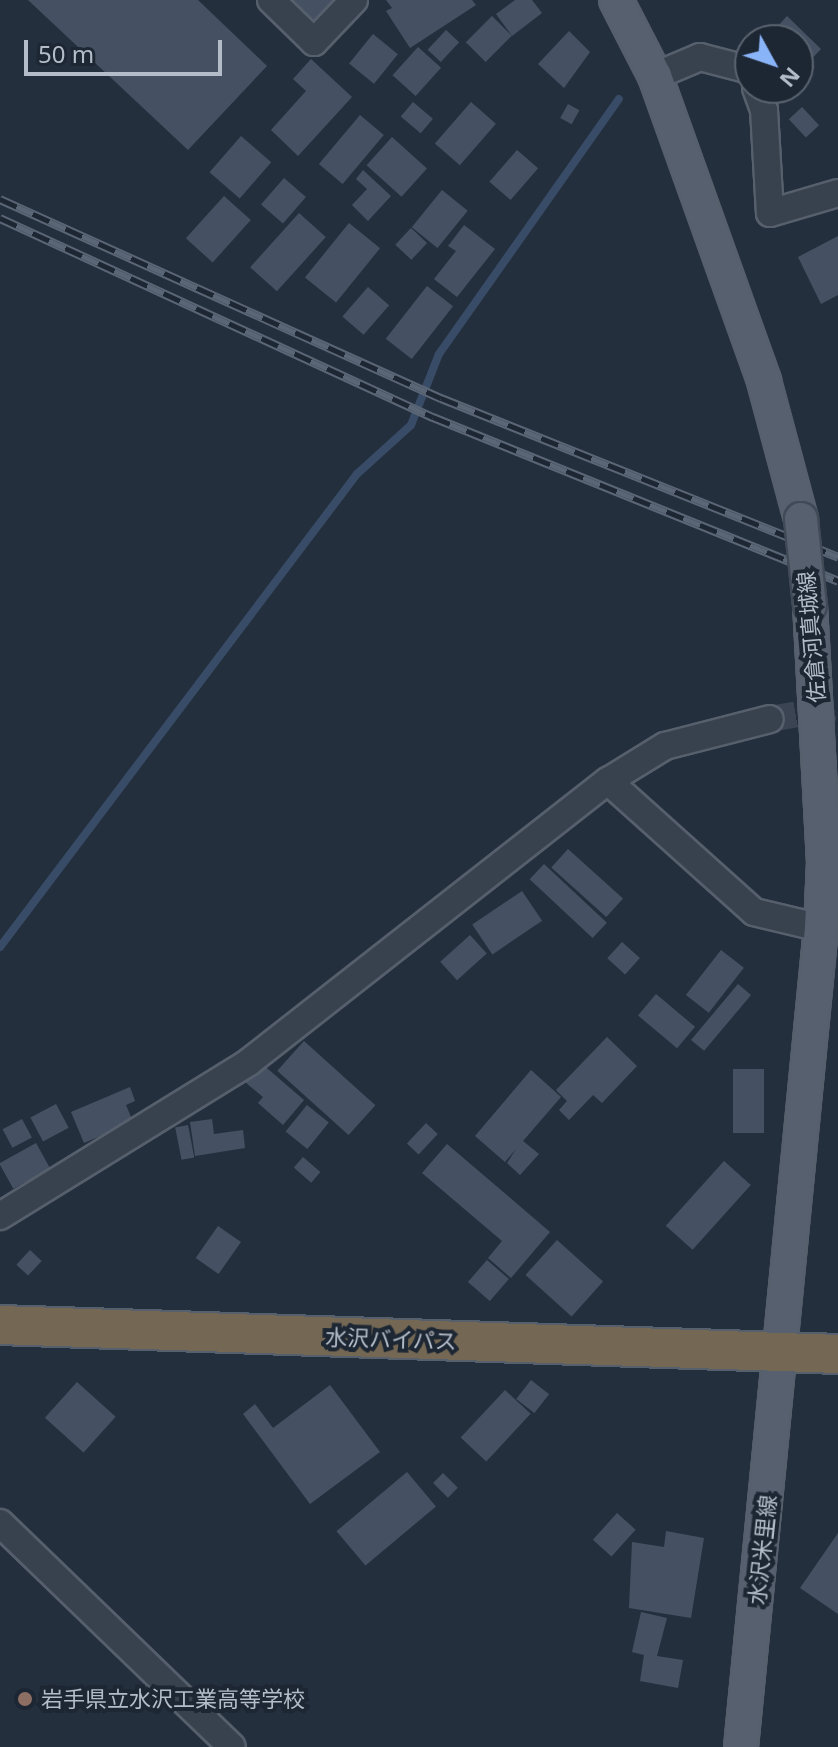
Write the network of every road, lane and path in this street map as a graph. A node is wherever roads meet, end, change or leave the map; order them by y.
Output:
1 (271, 0) edge
2 (354, 0) edge
3 (616, 0) edge
4 (734, 66) edge
5 (655, 76) junction
6 (762, 104) edge
7 (838, 193) edge
8 (770, 719) tunnel mouth
9 (608, 781) junction
10 (831, 863) edge
11 (821, 928) junction
12 (0, 1216) edge
13 (0, 1325) edge
14 (783, 1354) junction
15 (838, 1354) edge
16 (0, 1523) edge
17 (232, 1747) edge
18 (741, 1747) edge

1 - 2 street
3 - 5 main road, 佐倉河真城線
4 - 5 street
5 - 10 main road, 佐倉河真城線, bridge
6 - 7 street
8 - 9 street
9 - 11 street
9 - 12 street
10 - 11 main road, 佐倉河真城線
11 - 14 main road, 佐倉河真城線
13 - 14 highway, 水沢バイパス
14 - 15 highway, 水沢バイパス
14 - 18 main road, 水沢米里線
16 - 17 street

